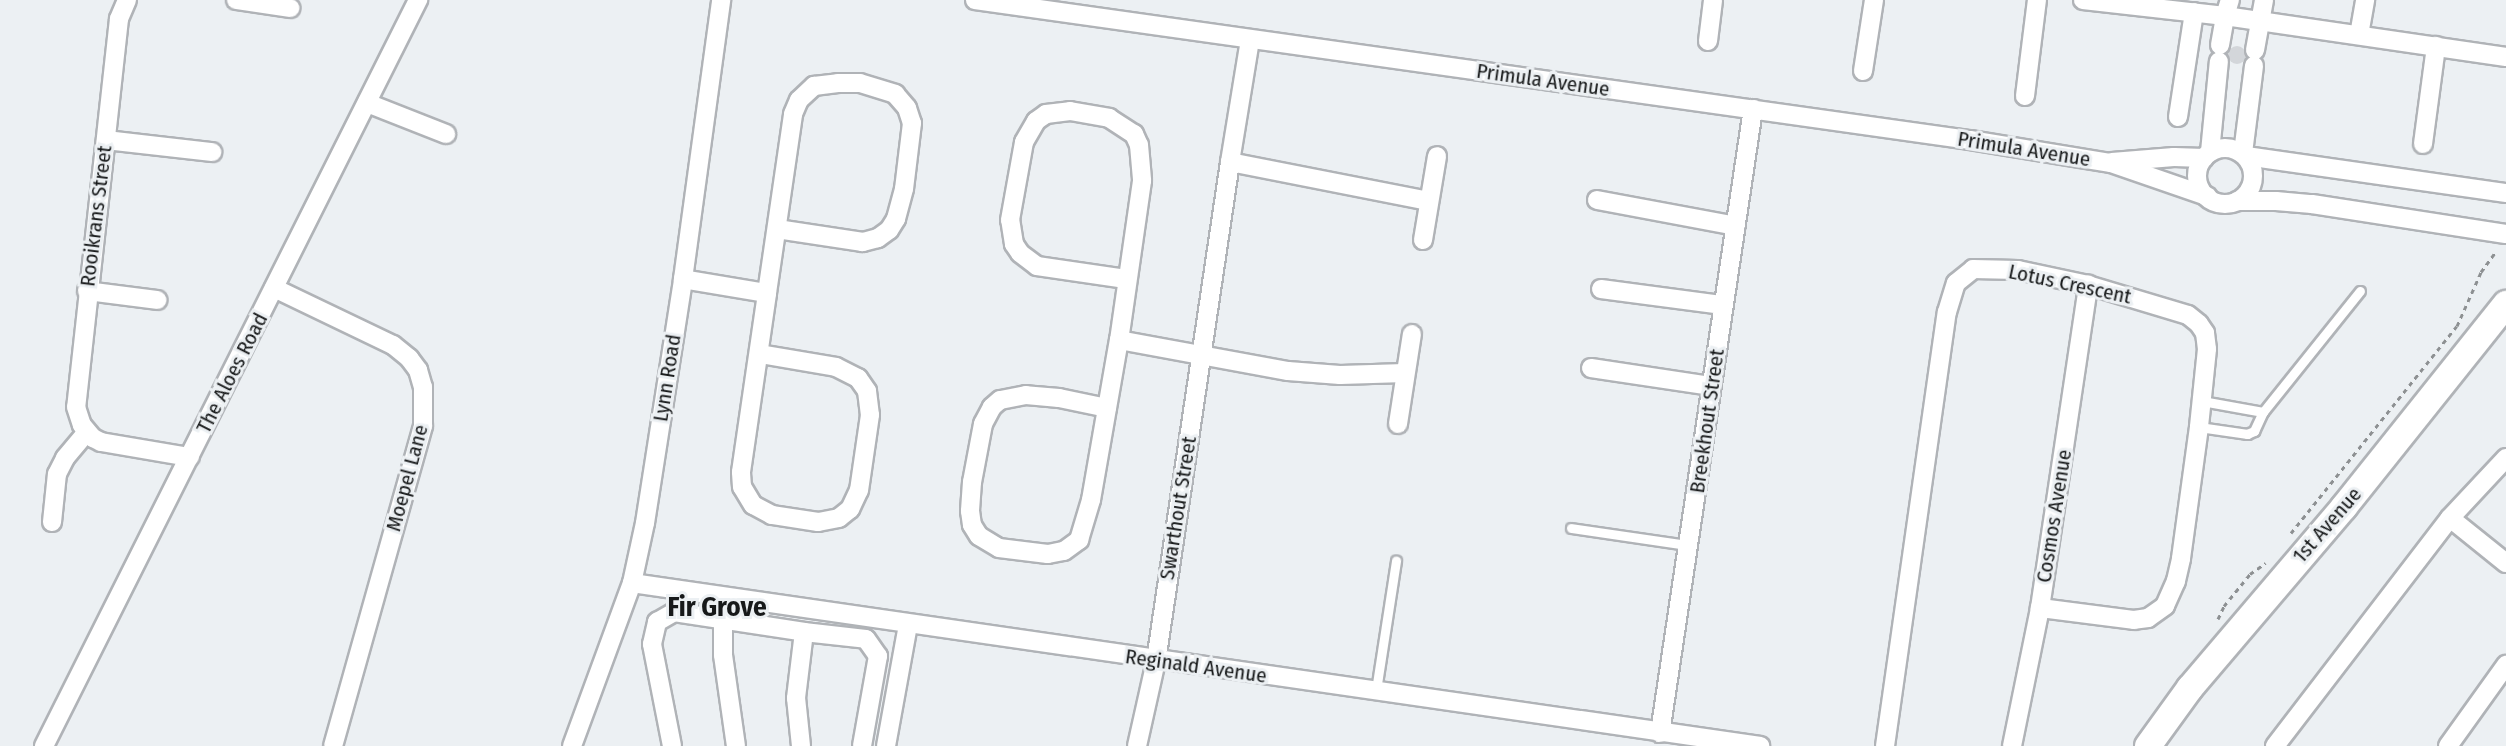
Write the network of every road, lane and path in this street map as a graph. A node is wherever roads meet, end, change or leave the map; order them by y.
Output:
1 (127, 0) edge
2 (236, 0) edge
3 (418, 0) edge
4 (721, 0) edge
5 (975, 0) edge
6 (1713, 0) edge
7 (1874, 0) edge
8 (2037, 0) edge
9 (2083, 0) edge
10 (2264, 0) edge
11 (2365, 0) edge
12 (290, 8) dead end
13 (2189, 8) edge
14 (2228, 8) edge
15 (2260, 21) junction
16 (2359, 35) junction
17 (1250, 40) junction
18 (1708, 41) dead end
19 (2436, 46) junction
20 (2506, 57) edge
21 (1863, 71) dead end
22 (2025, 96) dead end
23 (367, 103) junction
24 (1753, 109) junction
25 (2178, 117) dead end
26 (446, 134) dead end
27 (106, 140) junction
28 (2423, 144) dead end
29 (212, 152) dead end
30 (2207, 155) junction
31 (2244, 155) junction
32 (1437, 156) dead end
33 (1230, 162) junction
34 (2110, 163) junction
35 (2506, 194) edge
36 (2206, 196) junction
37 (1597, 200) dead end
38 (1429, 201) junction
39 (2237, 201) junction
40 (1736, 225) junction
41 (777, 229) junction
42 (1423, 240) dead end
43 (2503, 240) edge
44 (683, 279) junction
45 (1126, 279) junction
46 (2088, 285) junction
47 (274, 288) junction
48 (1601, 289) dead end
49 (87, 291) junction
50 (2360, 291) dead end
51 (767, 293) junction
52 (157, 300) dead end
53 (2506, 304) edge
54 (1723, 305) junction
55 (1412, 334) dead end
56 (1119, 340) junction
57 (760, 354) junction
58 (1201, 356) junction
59 (1591, 368) dead end
60 (1405, 373) junction
61 (1712, 386) junction
62 (2202, 401) junction
63 (1107, 408) junction
64 (2263, 412) junction
65 (1398, 424) dead end
66 (2199, 428) junction
67 (87, 432) junction
68 (190, 457) junction
69 (2506, 458) edge
70 (2450, 518) junction
71 (52, 522) dead end
72 (1571, 528) dead end
73 (2290, 535) dead end
74 (1688, 545) junction
75 (1396, 561) dead end
76 (2268, 562) dead end
77 (2506, 563) edge
78 (632, 583) junction
79 (2040, 608) junction
80 (723, 620) junction
81 (908, 625) junction
82 (2215, 627) dead end
83 (804, 632) junction
84 (1156, 661) junction
85 (2506, 665) edge
86 (1376, 690) junction
87 (1660, 733) junction
88 (2150, 744) edge
89 (44, 746) edge
90 (333, 746) edge
91 (572, 746) edge
92 (672, 746) edge
93 (736, 746) edge
94 (801, 746) edge
95 (862, 746) edge
96 (886, 746) edge
97 (1137, 746) edge
98 (1760, 746) edge
99 (1885, 746) edge
100 (2012, 746) edge
101 (2275, 746) edge
102 (2448, 746) edge

1 - 27 street, Rooikrans Street
2 - 12 street
3 - 23 street, The Aloes Road
4 - 44 street, Lynn Road
5 - 17 street, Primula Avenue
6 - 18 street
7 - 21 street
8 - 22 street
9 - 13 street
10 - 15 street
11 - 16 street
13 - 14 street
13 - 25 street
14 - 15 street
14 - 30 street
15 - 16 street
15 - 31 street
16 - 19 street
17 - 24 street, Primula Avenue
17 - 33 street, Swarthout Street
19 - 20 street
19 - 28 street
23 - 26 street
23 - 47 street, The Aloes Road
24 - 34 street, Primula Avenue
24 - 40 street, Breekhout Street
27 - 29 street
27 - 49 street, Rooikrans Street
30 - 31 street
30 - 34 street, Primula Avenue
30 - 36 street
31 - 35 street
31 - 39 street
32 - 38 street
33 - 38 street
33 - 58 street, Swarthout Street
34 - 36 street, Primula Avenue
36 - 39 street
37 - 40 street
38 - 42 street
39 - 43 street
40 - 54 street, Breekhout Street
41 - 41 street
41 - 51 street
43 - 73 path
44 - 51 street
44 - 78 street, Lynn Road
45 - 45 street
45 - 56 street
46 - 62 street, Lotus Crescent
46 - 79 street, Cosmos Avenue
46 - 99 street, Lotus Crescent
47 - 68 street, The Aloes Road
47 - 90 street, Moepel Lane
48 - 54 street
49 - 52 street
49 - 67 street, Rooikrans Street
50 - 64 lane
51 - 57 street
53 - 88 street, 1st Avenue
54 - 61 street, Breekhout Street
55 - 60 street
56 - 58 street
56 - 63 street
57 - 57 street
58 - 60 street
58 - 84 street, Swarthout Street
59 - 61 street
60 - 65 street
61 - 74 street, Breekhout Street
62 - 64 lane
62 - 66 street, Lotus Crescent
63 - 63 street
64 - 66 lane
66 - 79 street, Lotus Crescent
67 - 68 street
67 - 71 street
68 - 89 street, The Aloes Road
69 - 70 street
70 - 77 street
70 - 101 street
72 - 74 lane
74 - 87 street, Breekhout Street
75 - 86 lane
76 - 82 path
78 - 81 street, Reginald Avenue
78 - 91 street, Lynn Road
79 - 100 street, Cosmos Avenue
80 - 83 street
80 - 92 street
80 - 93 street
81 - 84 street, Reginald Avenue
81 - 96 street
83 - 94 street
83 - 95 street
84 - 86 street, Reginald Avenue
84 - 97 street, Swarthout Street
85 - 102 street
86 - 87 street, Reginald Avenue
87 - 98 street, Reginald Avenue

